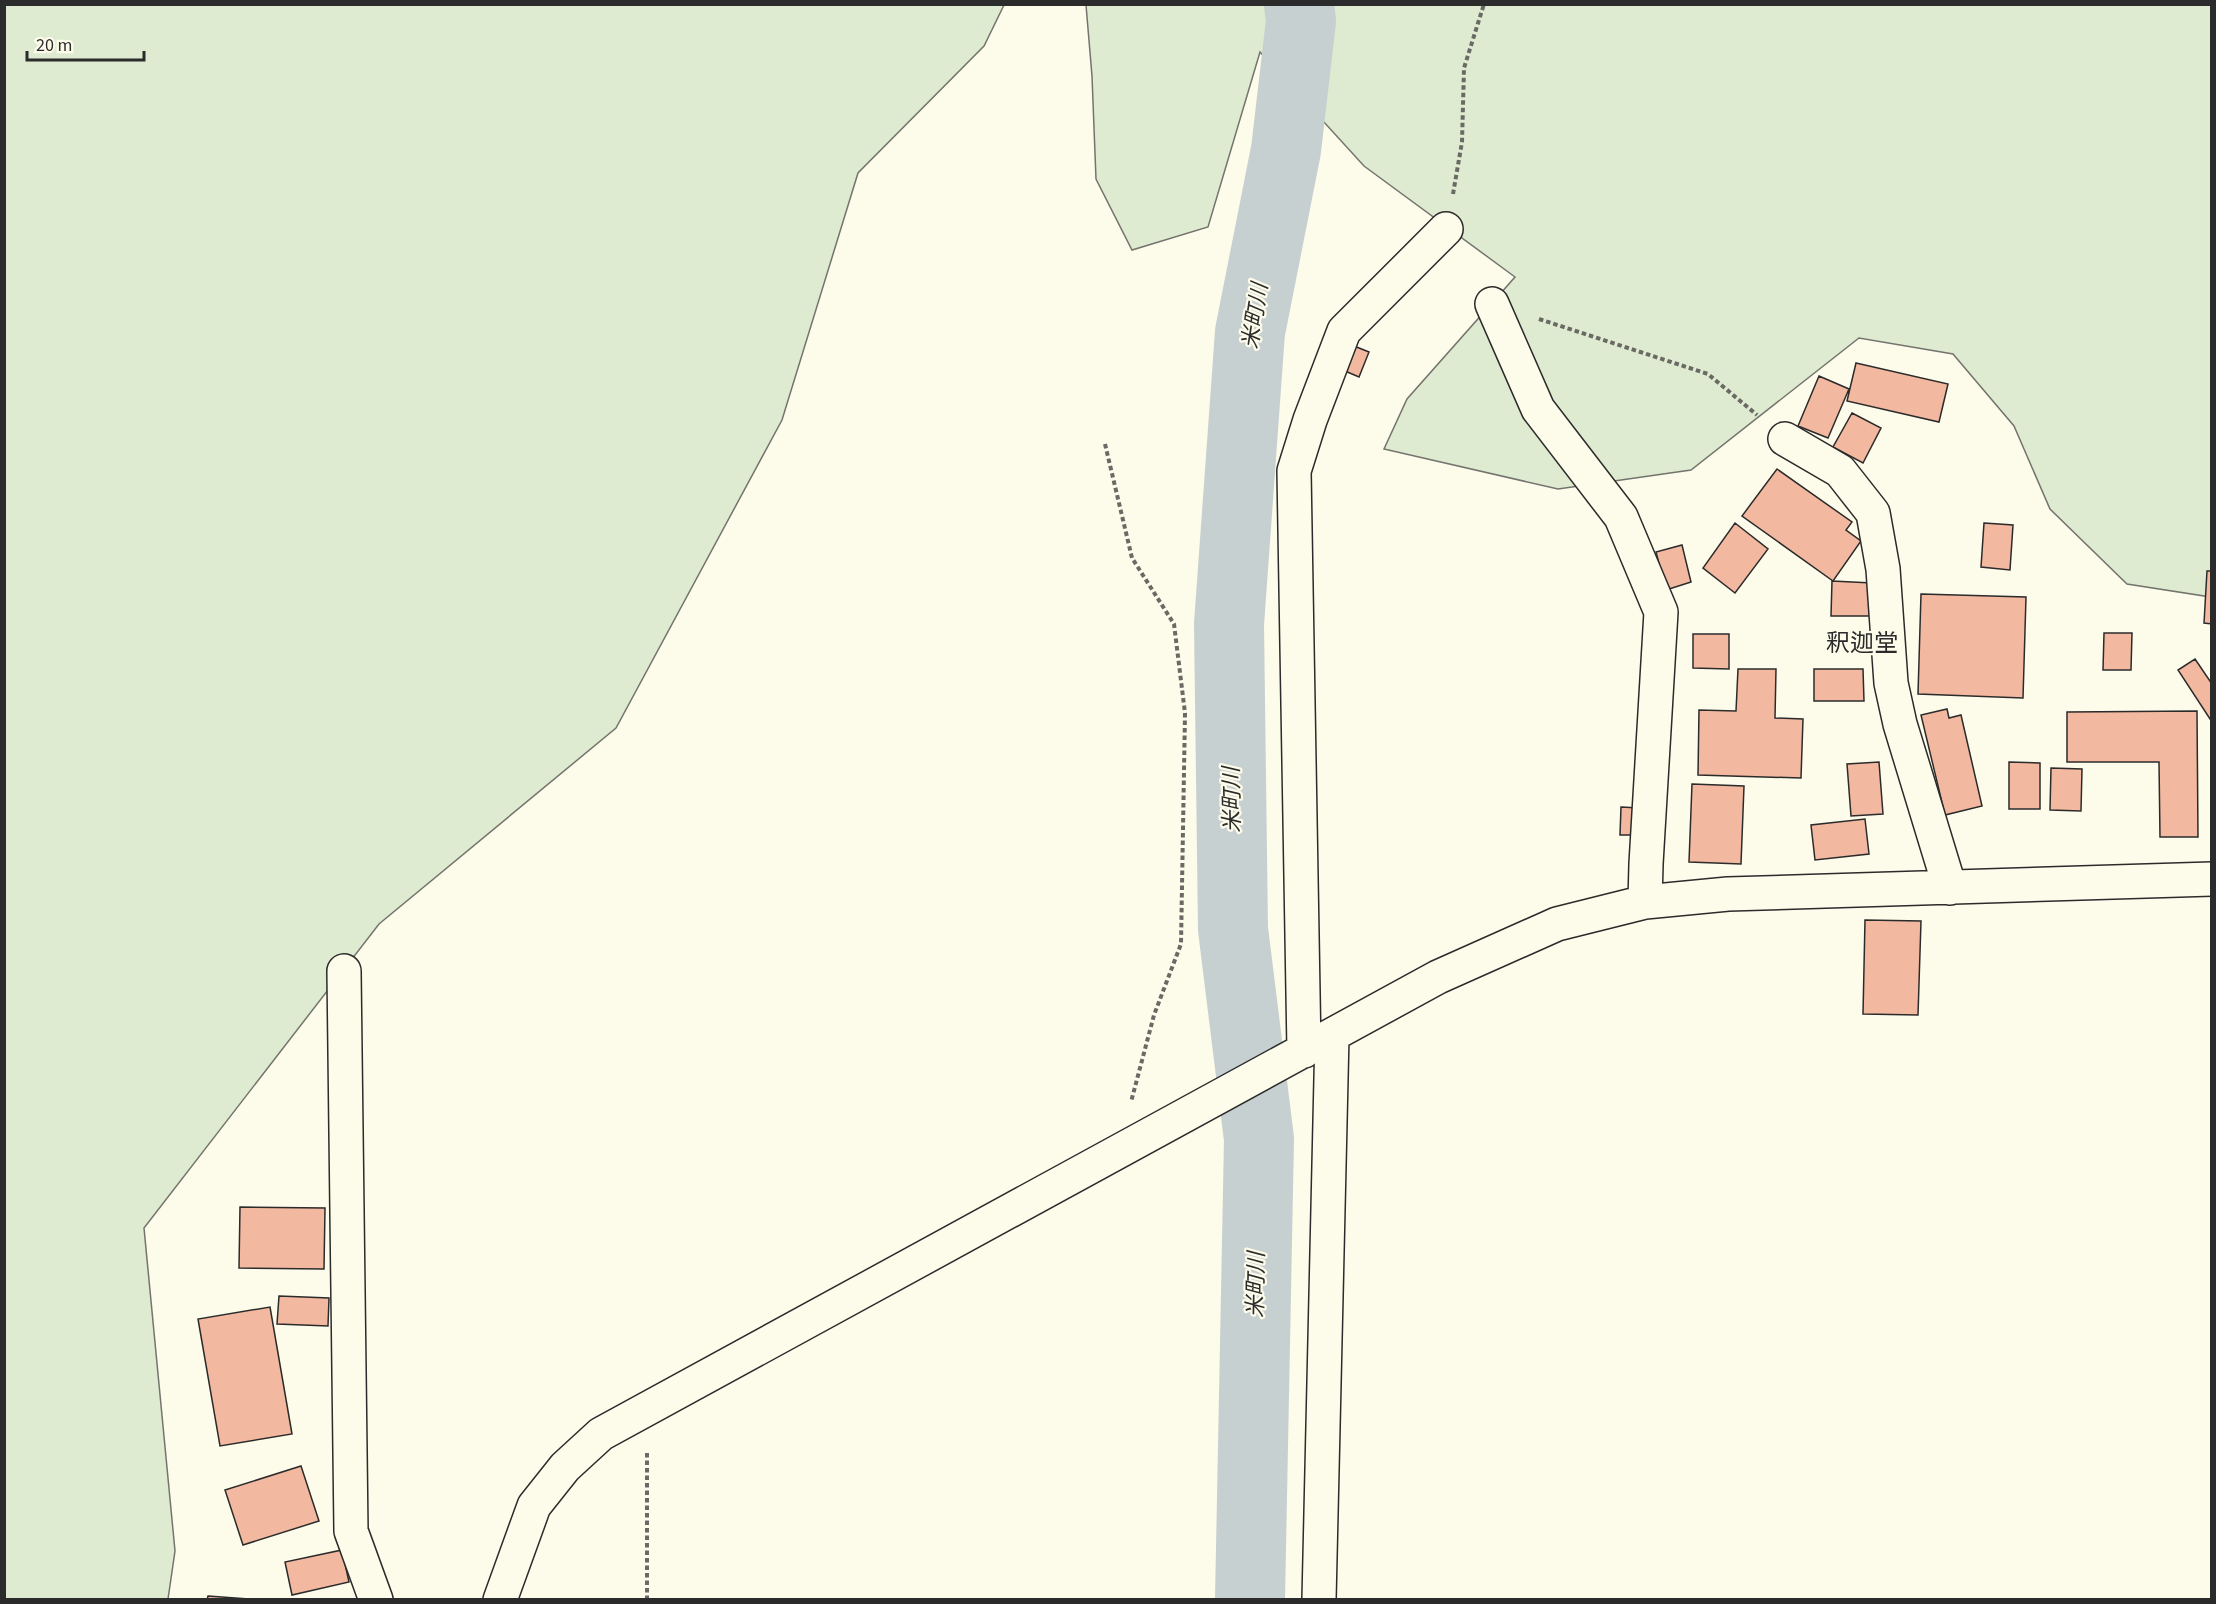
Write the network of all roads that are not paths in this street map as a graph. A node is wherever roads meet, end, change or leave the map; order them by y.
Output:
1 (1446, 229) road end
2 (1492, 304) road end
3 (1785, 439) road end
4 (2211, 879) edge
5 (1950, 888) junction
6 (1646, 902) junction
7 (344, 971) dead end
8 (1332, 1035) junction
9 (1297, 1055) junction
10 (376, 1599) edge
11 (500, 1599) edge
12 (1319, 1599) edge

1 - 9 street
2 - 6 street
3 - 5 street
4 - 5 street
5 - 6 street
6 - 8 street
7 - 10 street
8 - 9 street
8 - 12 street
9 - 11 street

